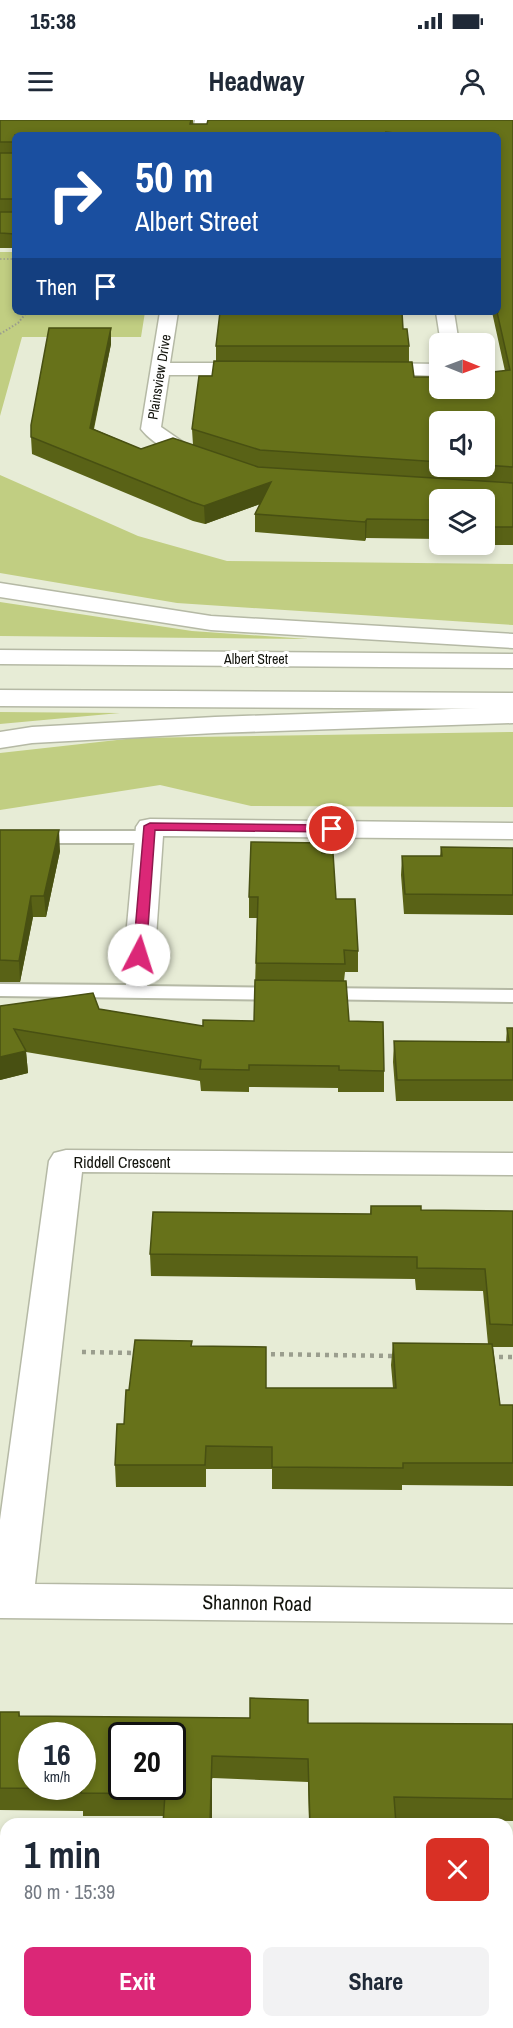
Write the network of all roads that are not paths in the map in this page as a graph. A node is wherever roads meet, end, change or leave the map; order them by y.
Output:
1 (169, 315) edge
2 (445, 315) edge
3 (448, 333) edge
4 (160, 369) junction
5 (276, 369) edge
6 (346, 369) edge
7 (429, 370) edge
8 (227, 466) edge
9 (0, 590) edge
10 (513, 641) edge
11 (0, 657) edge
12 (513, 661) edge
13 (0, 698) edge
14 (513, 701) edge
15 (513, 715) edge
16 (0, 740) edge
17 (513, 831) edge
18 (149, 832) junction
19 (0, 837) edge
20 (141, 937) joint
21 (0, 990) edge
22 (136, 992) junction
23 (513, 996) edge
24 (513, 1164) edge
25 (6, 1601) edge
26 (513, 1606) edge

1 - 4 main road, Plainsview Drive
2 - 3 main road
4 - 5 main road
4 - 8 main road, Plainsview Drive
6 - 7 main road
9 - 10 main road
11 - 12 main road, Albert Street
13 - 14 main road
15 - 16 main road
17 - 18 main road
18 - 19 lane
18 - 20 main road
20 - 22 lane
21 - 22 lane
22 - 23 lane
24 - 25 main road, Riddell Crescent
25 - 26 main road, Shannon Road

